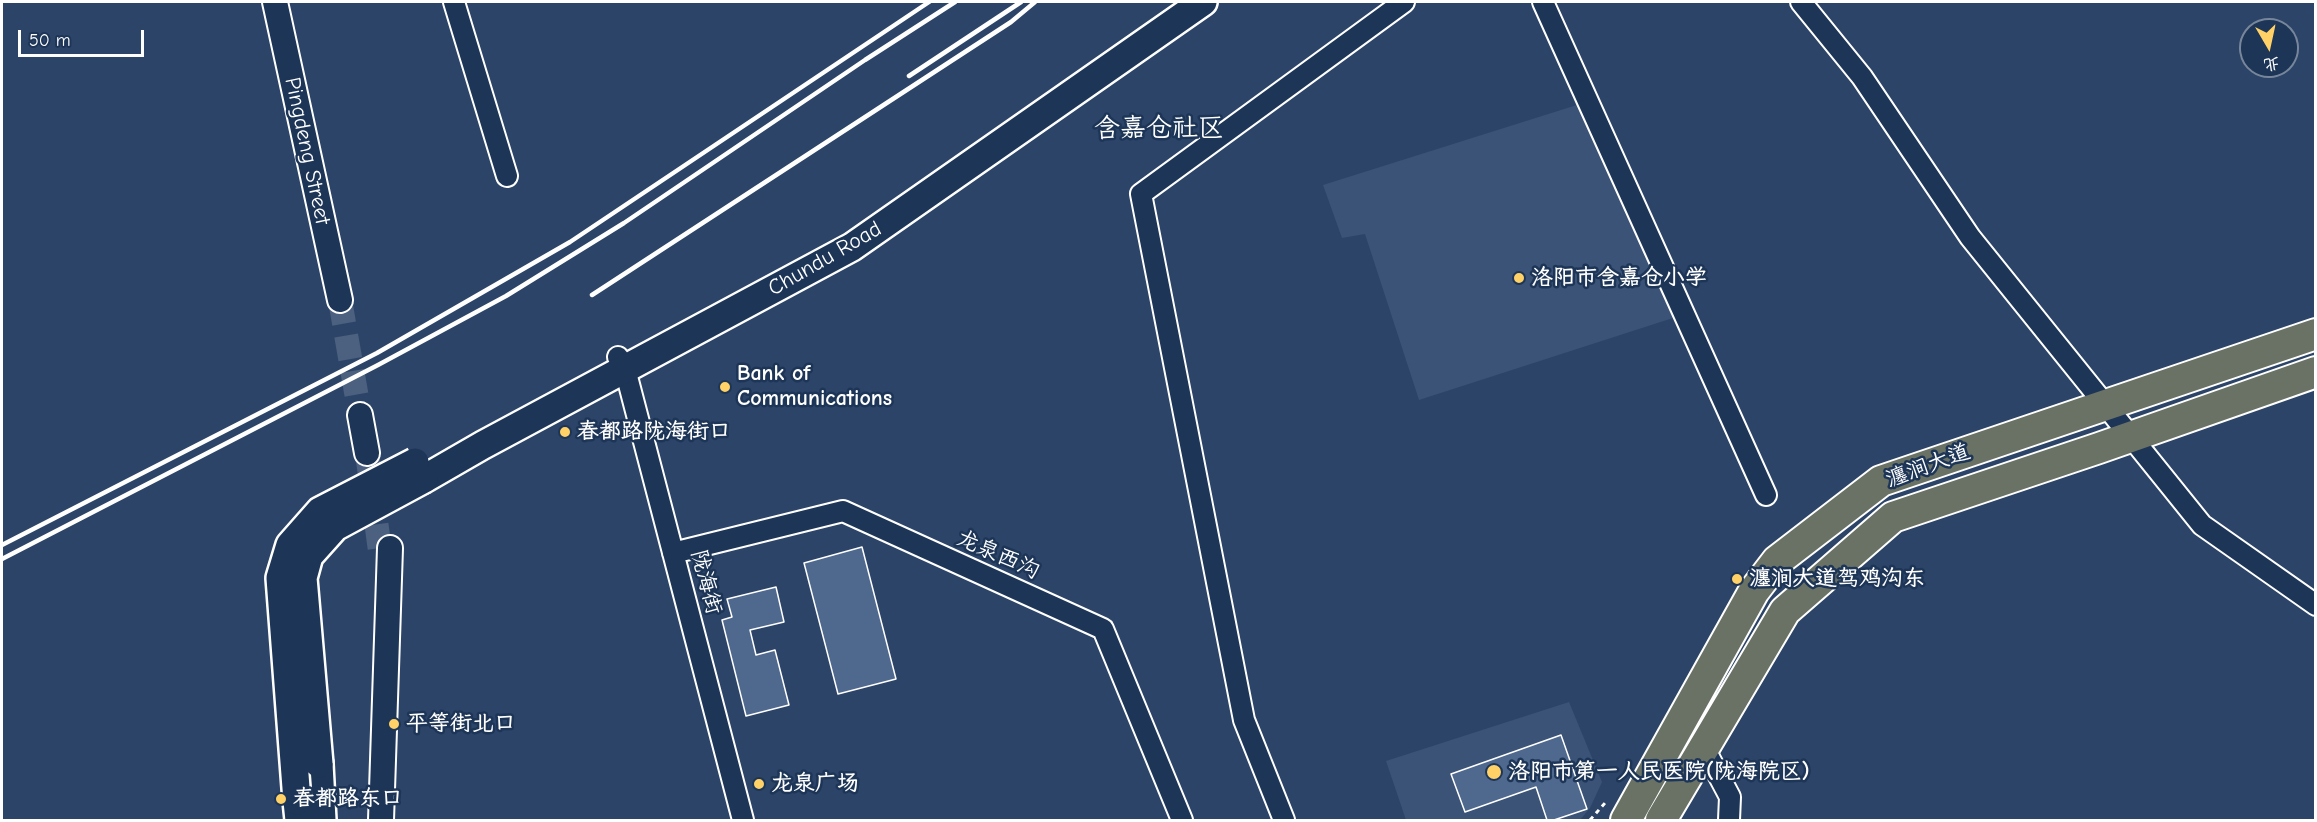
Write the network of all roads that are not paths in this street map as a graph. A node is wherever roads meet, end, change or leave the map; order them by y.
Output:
1 (275, 2) edge
2 (290, 2) edge
3 (454, 2) edge
4 (1176, 2) edge
5 (1203, 2) edge
6 (1404, 2) edge
7 (1543, 2) edge
8 (1801, 2) edge
9 (507, 176) dead end
10 (2316, 334) edge
11 (622, 363) junction
12 (2316, 372) edge
13 (2105, 404) junction
14 (365, 414) tunnel mouth
15 (2131, 437) junction
16 (371, 452) tunnel mouth
17 (420, 470) junction
18 (1766, 495) dead end
19 (673, 553) junction
20 (2316, 605) edge
21 (1704, 748) junction
22 (1615, 812) edge
23 (299, 820) edge
24 (322, 820) edge
25 (370, 820) edge
26 (381, 820) edge
27 (743, 820) edge
28 (1182, 820) edge
29 (1284, 820) edge
30 (1661, 820) edge
31 (1730, 820) edge

1 - 2 street, Pingdeng Street
3 - 9 street
4 - 11 main road, Chundu Road
5 - 11 main road, Chundu Road
6 - 29 street
7 - 18 street
8 - 13 street
10 - 13 main road, 瀍涧大道
11 - 17 main road, Chundu Road
11 - 19 street, 陇海街
12 - 15 main road, 瀍涧大道
13 - 15 street
13 - 22 main road, 瀍涧大道
14 - 16 street
15 - 20 street
15 - 21 main road, 瀍涧大道
17 - 23 main road, bridge
17 - 24 main road, bridge
19 - 27 street, 陇海街
19 - 28 street, 龙泉西沟
21 - 30 main road, 瀍涧大道
21 - 31 street
25 - 26 street

